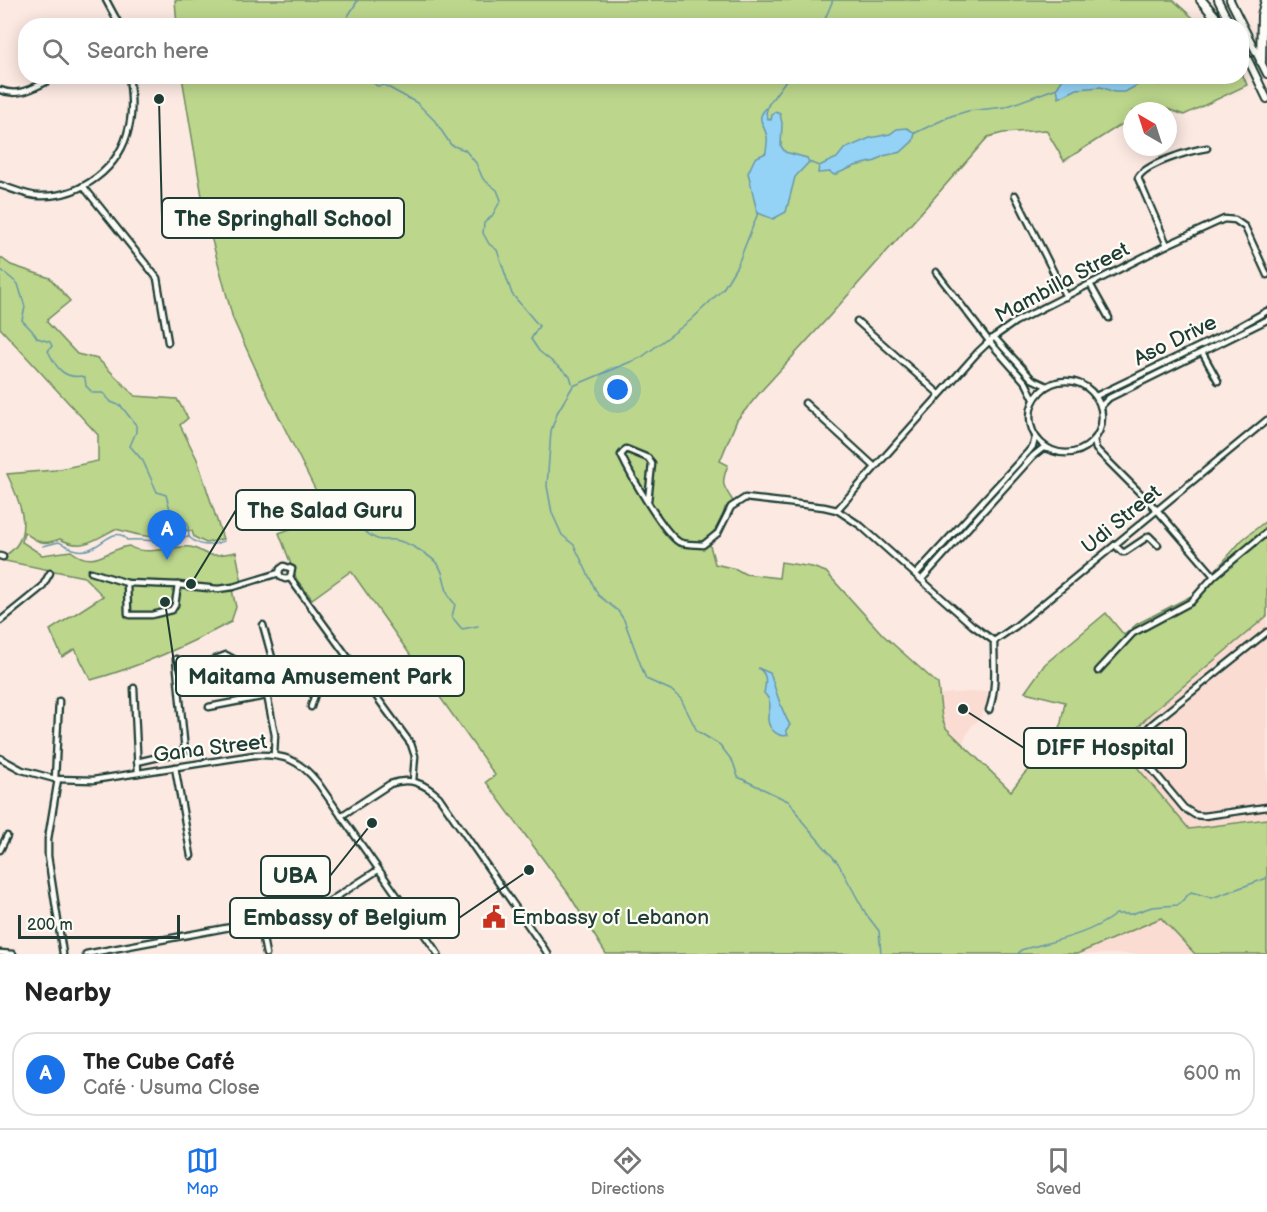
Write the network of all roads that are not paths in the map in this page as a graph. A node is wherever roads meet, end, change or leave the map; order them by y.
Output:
1 (106, 0) edge
2 (1201, 0) edge
3 (1218, 0) edge
4 (1230, 0) edge
5 (1266, 0) edge
6 (116, 18) edge
7 (1216, 18) edge
8 (1227, 18) edge
9 (1239, 18) edge
10 (1249, 37) edge
11 (1261, 61) junction
12 (1249, 62) edge
13 (1267, 74) edge
14 (43, 84) edge
15 (130, 84) edge
16 (0, 90) edge
17 (1267, 99) edge
18 (1207, 148) dead end
19 (0, 185) edge
20 (83, 186) junction
21 (1015, 195) dead end
22 (1167, 244) junction
23 (936, 272) dead end
24 (1267, 275) edge
25 (1090, 284) junction
26 (1066, 297) junction
27 (1267, 311) edge
28 (1109, 318) dead end
29 (1267, 320) edge
30 (857, 321) dead end
31 (994, 337) junction
32 (989, 341) junction
33 (168, 342) dead end
34 (1202, 352) junction
35 (1218, 381) dead end
36 (1047, 386) junction
37 (939, 394) junction
38 (1096, 396) junction
39 (1034, 399) junction
40 (805, 403) dead end
41 (1101, 406) junction
42 (1267, 420) edge
43 (1034, 435) junction
44 (1094, 440) junction
45 (1049, 449) junction
46 (875, 467) junction
47 (648, 501) junction
48 (837, 510) junction
49 (1157, 510) junction
50 (1267, 532) edge
51 (1115, 545) junction
52 (1158, 545) dead end
53 (91, 572) dead end
54 (50, 573) dead end
55 (279, 573) junction
56 (916, 574) junction
57 (1214, 576) junction
58 (290, 578) junction
59 (922, 579) junction
60 (127, 584) junction
61 (178, 585) junction
62 (0, 621) edge
63 (262, 625) dead end
64 (1267, 632) edge
65 (994, 641) junction
66 (224, 647) dead end
67 (226, 655) junction
68 (176, 659) dead end
69 (205, 663) dead end
70 (1098, 670) dead end
71 (360, 672) junction
72 (265, 681) junction
73 (134, 688) dead end
74 (266, 696) junction
75 (58, 701) dead end
76 (209, 707) dead end
77 (311, 707) dead end
78 (989, 710) dead end
79 (274, 755) junction
80 (0, 759) edge
81 (137, 762) junction
82 (175, 767) junction
83 (138, 773) junction
84 (57, 779) junction
85 (413, 781) junction
86 (1267, 807) edge
87 (341, 816) junction
88 (7, 837) dead end
89 (0, 850) edge
90 (191, 856) dead end
91 (378, 870) junction
92 (260, 923) junction
93 (105, 952) edge
94 (0, 953) edge
95 (13, 954) edge
96 (63, 954) edge
97 (86, 954) edge
98 (266, 954) edge
99 (438, 954) edge
100 (548, 954) edge

1 - 6 street
2 - 7 highway
3 - 8 main road
4 - 9 main road
5 - 11 highway
10 - 11 main road
11 - 13 main road
12 - 17 main road
14 - 16 street
15 - 20 street
18 - 22 street
19 - 20 street
20 - 33 street
21 - 26 street
22 - 24 street, Mambilla Street
22 - 25 street, Mambilla Street
23 - 32 street
25 - 26 street, Mambilla Street
25 - 28 street
26 - 31 street, Mambilla Street
27 - 38 street, Aso Drive
29 - 34 street, Aso Drive
30 - 37 street
31 - 32 street, Mambilla Street
31 - 36 street
32 - 37 street, Mambilla Street
32 - 39 street
34 - 35 street
34 - 41 street, Aso Drive
36 - 38 street
36 - 39 street
37 - 46 street, Mambilla Street
38 - 41 street
39 - 43 street
40 - 46 street
41 - 44 street
42 - 49 street, Udi Street
43 - 45 street
43 - 56 street
44 - 45 street
44 - 49 street
45 - 59 street
46 - 48 street, Mambilla Street
47 - 47 street
47 - 48 street
48 - 56 street
49 - 51 street, Udi Street
49 - 57 street
50 - 57 street
51 - 52 street
51 - 65 street, Udi Street
53 - 60 street
54 - 62 street
55 - 58 street
55 - 58 street
55 - 61 street
56 - 59 street
57 - 70 street
58 - 71 street
59 - 65 street
60 - 61 street
60 - 61 street
63 - 72 street
64 - 86 street
65 - 78 street
66 - 67 street
67 - 69 street
67 - 72 street
68 - 81 street
71 - 77 street
71 - 85 street
72 - 74 street
73 - 81 street
74 - 76 street
74 - 79 street
75 - 84 street
79 - 82 street, Gana Street
79 - 87 street, Gana Street
80 - 84 street, Gana Street
81 - 83 street
82 - 83 street, Gana Street
82 - 90 street
83 - 84 street, Gana Street
84 - 96 street
85 - 87 street
85 - 100 street
87 - 91 street, Gana Street
88 - 89 street
91 - 92 street
91 - 99 street, Gana Street
92 - 93 street
92 - 98 street
93 - 97 street
94 - 95 street

